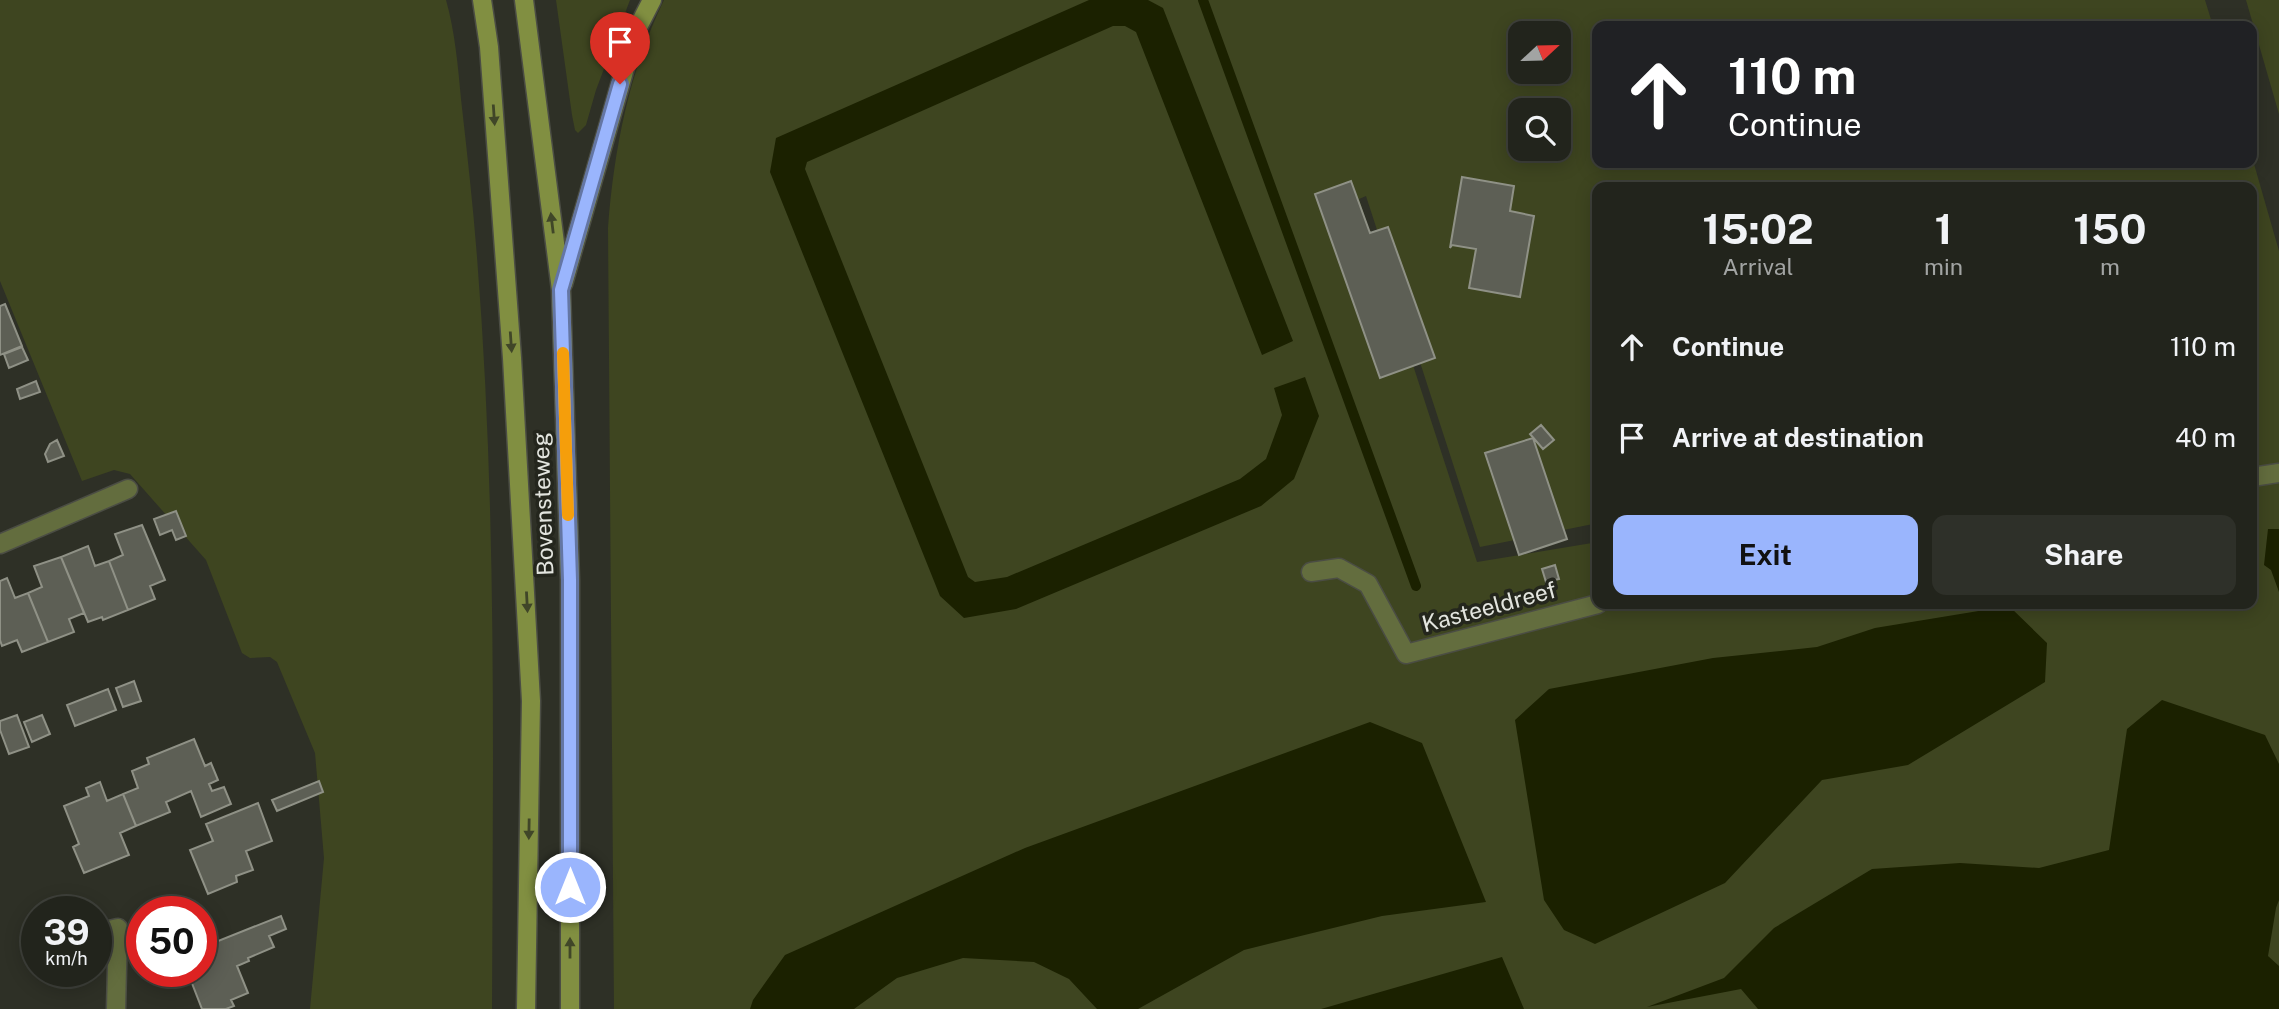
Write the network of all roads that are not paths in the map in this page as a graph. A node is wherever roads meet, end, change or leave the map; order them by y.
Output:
1 (471, 0) edge
2 (482, 0) edge
3 (524, 0) edge
4 (652, 0) edge
5 (489, 47) junction
6 (561, 290) junction
7 (2279, 473) edge
8 (2257, 476) edge
9 (128, 489) dead end
10 (0, 544) edge
11 (1311, 572) dead end
12 (1592, 606) edge
13 (112, 929) edge
14 (116, 1009) edge
15 (526, 1009) edge
16 (570, 1009) edge

1 - 5 main road
2 - 5 main road, Bovensteweg
6 -> 3 main road, Bovensteweg
4 - 6 main road
5 -> 15 main road, Bovensteweg
16 -> 6 main road, Bovensteweg
7 - 8 street
9 - 10 street
11 - 12 street, Kasteeldreef
13 - 14 street

